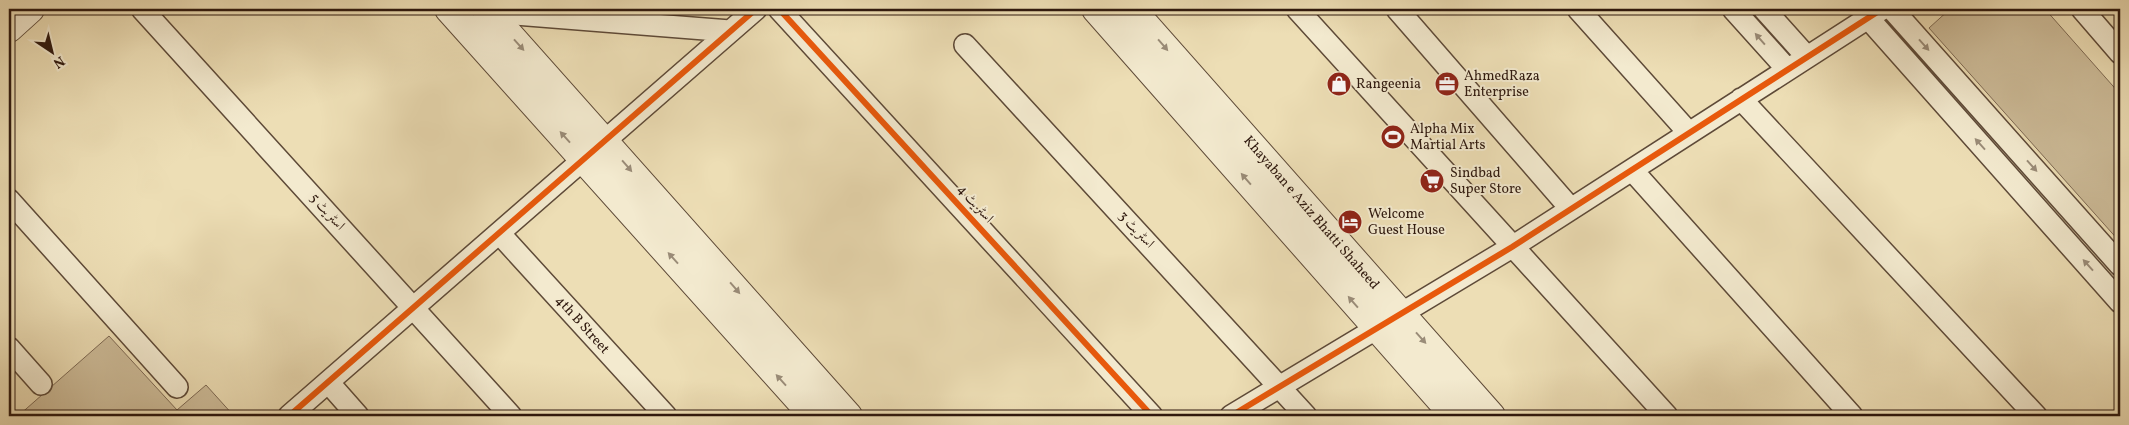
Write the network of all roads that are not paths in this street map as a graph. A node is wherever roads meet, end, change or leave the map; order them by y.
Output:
1 (30, 9) edge
2 (142, 9) edge
3 (449, 9) edge
4 (756, 9) edge
5 (779, 9) edge
6 (1096, 9) edge
7 (1131, 9) edge
8 (1297, 9) edge
9 (1397, 9) edge
10 (1578, 9) edge
11 (1733, 9) edge
12 (1764, 9) edge
13 (1892, 9) edge
14 (2082, 9) edge
15 (488, 10) edge
16 (1875, 13) edge
17 (9, 28) edge
18 (730, 31) junction
19 (964, 45) dead end
20 (2120, 53) edge
21 (1807, 57) junction
22 (1787, 69) junction
23 (1742, 99) junction
24 (1689, 133) junction
25 (605, 140) junction
26 (584, 158) junction
27 (1632, 170) junction
28 (9, 200) edge
29 (1571, 209) junction
30 (499, 233) junction
31 (1512, 247) junction
32 (2120, 265) edge
33 (2120, 302) edge
34 (413, 308) junction
35 (1399, 314) junction
36 (1376, 328) junction
37 (9, 348) edge
38 (328, 382) junction
39 (41, 384) dead end
40 (1280, 386) junction
41 (177, 387) dead end
42 (288, 416) edge
43 (358, 416) edge
44 (511, 416) edge
45 (666, 416) edge
46 (814, 416) edge
47 (848, 416) edge
48 (1152, 416) edge
49 (1230, 416) edge
50 (1306, 416) edge
51 (1455, 416) edge
52 (1491, 416) edge
53 (1667, 416) edge
54 (1852, 416) edge
55 (2036, 416) edge

1 - 17 street
2 - 34 street, اسٹریٹ 5
26 -> 3 street
4 - 18 street
5 - 48 street, اسٹریٹ 4
36 -> 6 street, Khayaban e Aziz Bhatti Shaheed
7 -> 35 street, Khayaban e Aziz Bhatti Shaheed
8 - 31 street
9 - 29 street
10 - 24 street
22 -> 11 street
12 - 21 street
13 -> 32 street
14 - 20 street
15 - 18 street
15 -> 25 street
16 - 21 street
33 -> 16 street
18 - 25 street
19 - 40 street, اسٹریٹ 3
21 - 22 street
22 - 23 street
23 - 24 street
23 - 55 street
24 - 27 street
25 - 26 street
25 -> 47 street
26 - 30 street
46 -> 26 street
27 - 29 street
27 - 54 street
28 - 41 street
29 - 31 street
30 - 34 street
30 - 45 street, 4th B Street
31 - 35 street
31 - 53 street
34 - 38 street
34 - 44 street, اسٹریٹ 5
35 - 36 street
35 -> 52 street, Khayaban e Aziz Bhatti Shaheed
36 - 40 street
36 - 51 street, Khayaban e Aziz Bhatti Shaheed
37 - 39 street
38 - 42 street
38 - 43 street
40 - 49 street
40 - 50 street, اسٹریٹ 3

